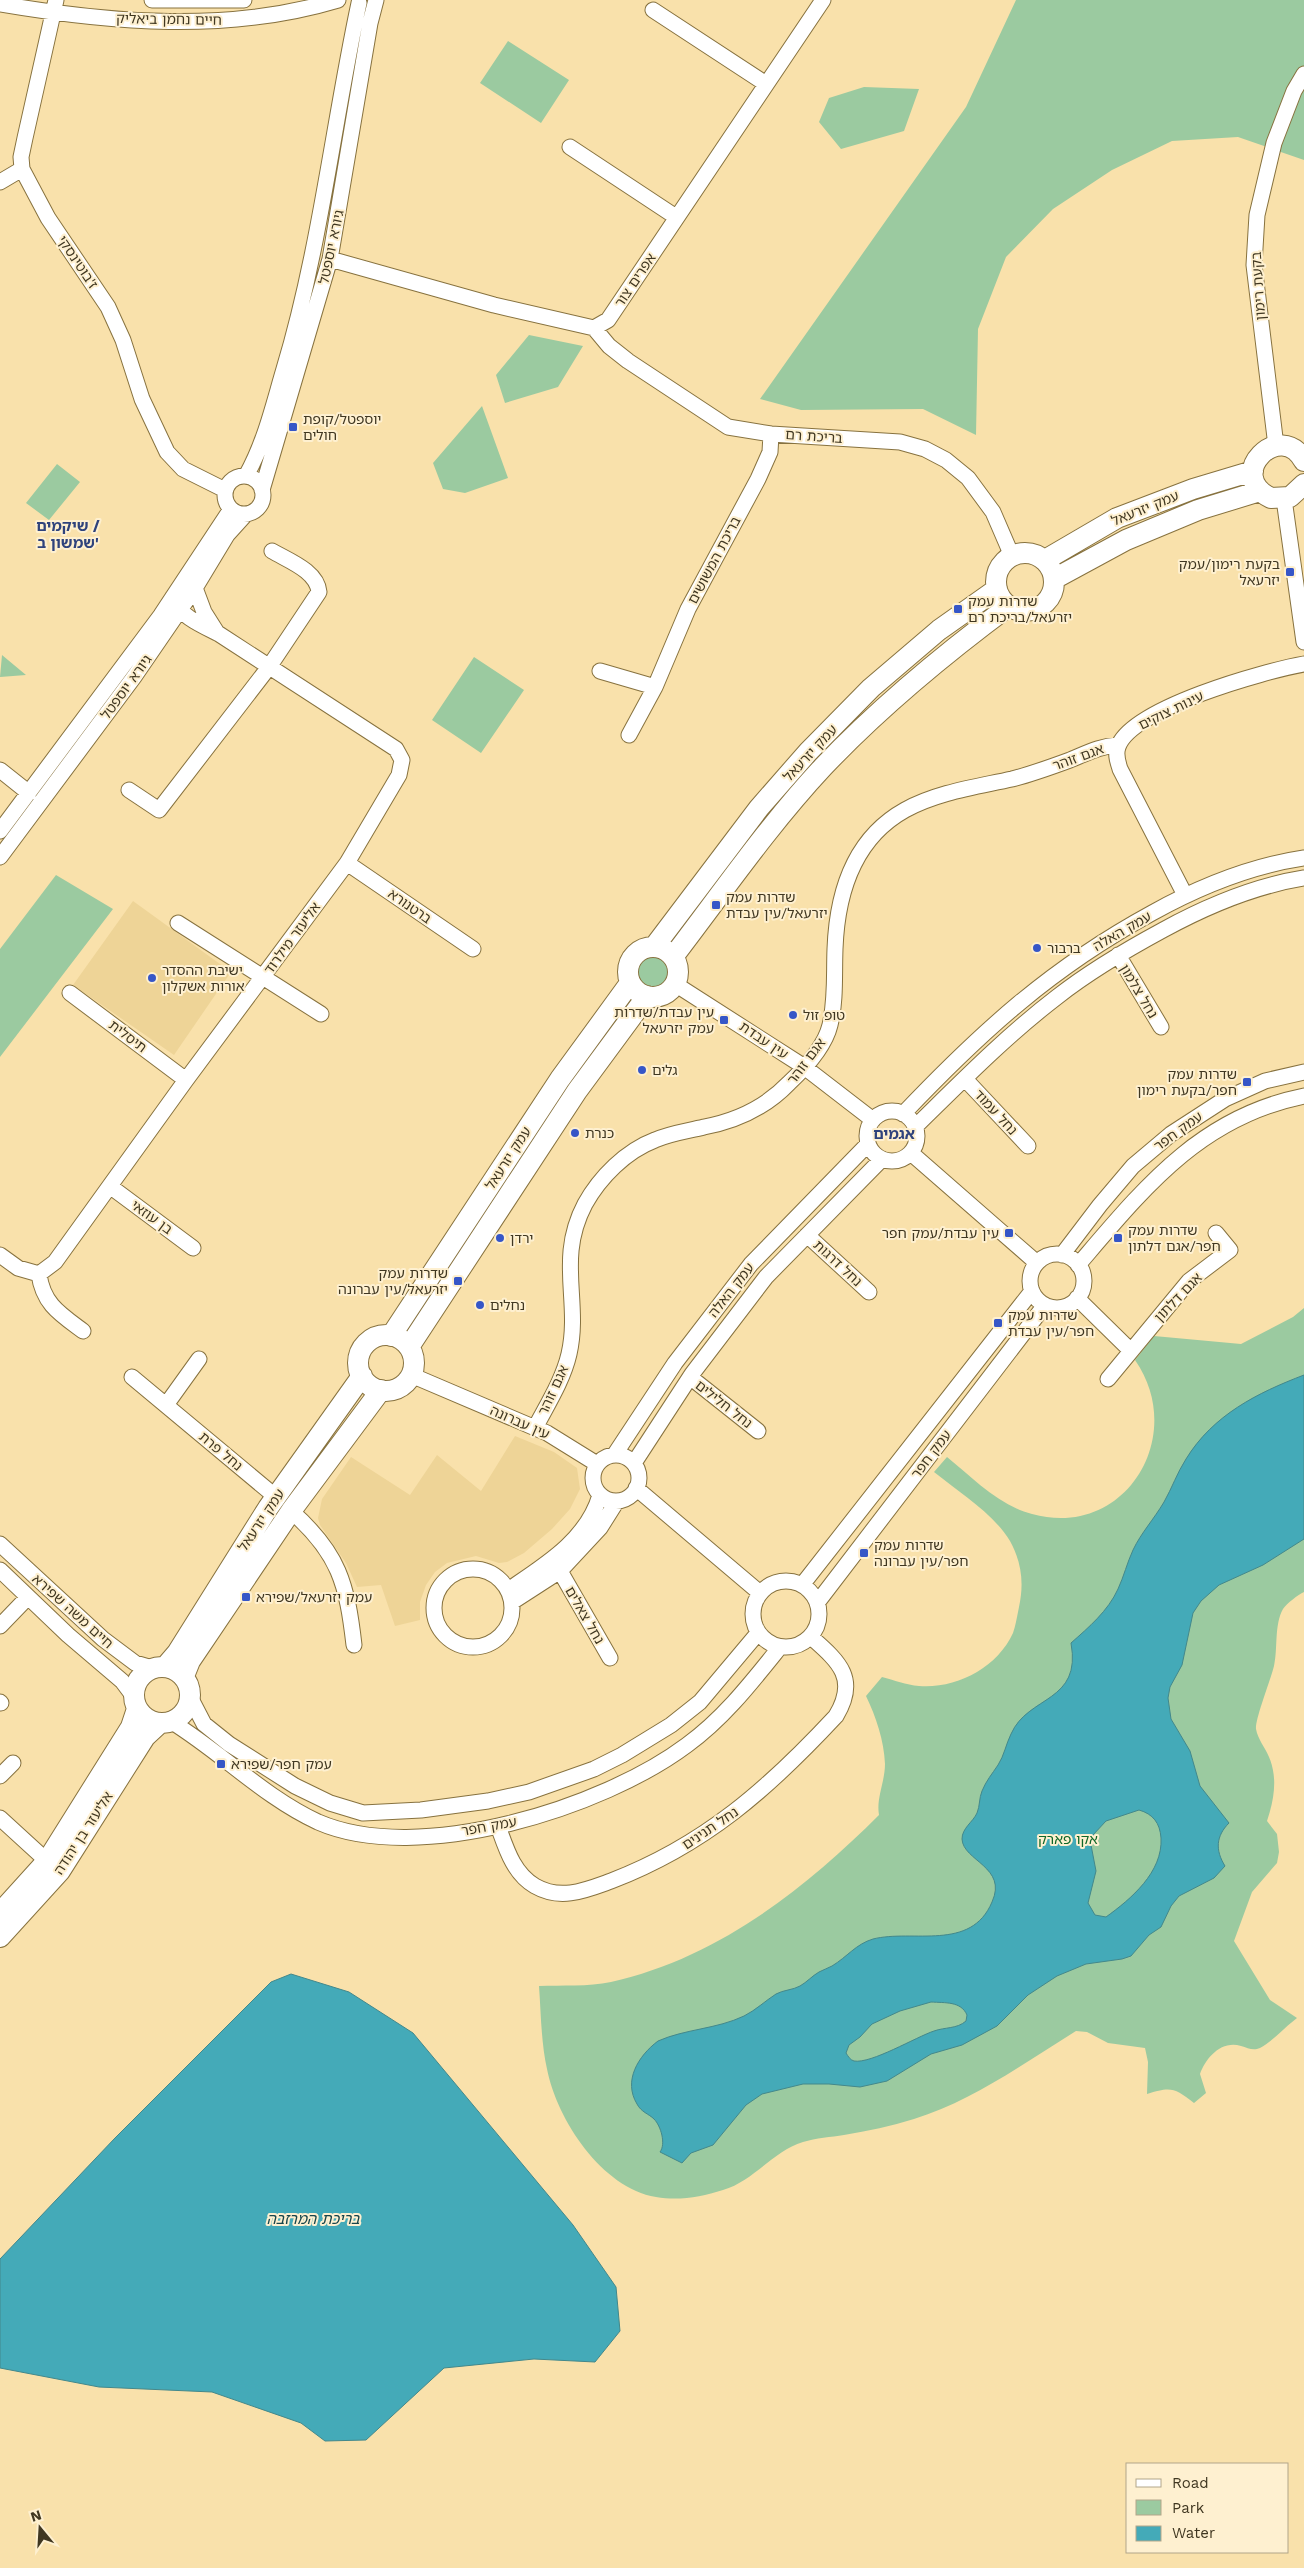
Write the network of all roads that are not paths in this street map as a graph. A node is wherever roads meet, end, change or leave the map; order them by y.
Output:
1 (152, 0) edge
2 (244, 0) edge
3 (338, 0) edge
4 (822, 0) edge
5 (365, 1) edge
6 (0, 4) edge
7 (55, 6) edge
8 (653, 10) dead end
9 (1304, 74) edge
10 (766, 84) junction
11 (570, 147) dead end
12 (22, 169) junction
13 (0, 182) edge
14 (676, 217) junction
15 (330, 259) junction
16 (594, 328) junction
17 (771, 434) junction
18 (1276, 446) junction
19 (1303, 458) edge
20 (1253, 471) junction
21 (246, 476) junction
22 (1304, 484) edge
23 (225, 490) junction
24 (262, 490) junction
25 (1260, 491) junction
26 (1284, 499) junction
27 (238, 511) junction
28 (272, 551) dead end
29 (1012, 556) junction
30 (1045, 560) junction
31 (1054, 579) junction
32 (195, 588) junction
33 (997, 589) junction
34 (176, 604) junction
35 (1009, 606) junction
36 (218, 634) junction
37 (1304, 642) edge
38 (1304, 664) edge
39 (269, 667) junction
40 (600, 671) dead end
41 (655, 687) junction
42 (629, 735) dead end
43 (1118, 746) junction
44 (0, 770) edge
45 (129, 790) dead end
46 (29, 793) junction
47 (0, 831) edge
48 (0, 857) edge
49 (1304, 858) edge
50 (347, 863) junction
51 (1304, 878) edge
52 (1185, 895) junction
53 (178, 923) dead end
54 (654, 947) junction
55 (473, 950) dead end
56 (1118, 955) junction
57 (673, 957) junction
58 (262, 978) junction
59 (630, 983) junction
60 (675, 984) junction
61 (70, 993) dead end
62 (647, 996) junction
63 (321, 1014) dead end
64 (1161, 1027) dead end
65 (803, 1066) junction
66 (1304, 1072) edge
67 (965, 1078) junction
68 (186, 1080) junction
69 (1304, 1096) edge
70 (903, 1114) junction
71 (873, 1120) junction
72 (915, 1127) junction
73 (868, 1144) junction
74 (1028, 1146) dead end
75 (911, 1153) junction
76 (882, 1159) junction
77 (111, 1187) junction
78 (1216, 1233) dead end
79 (807, 1235) junction
80 (193, 1248) dead end
81 (0, 1255) edge
82 (1062, 1255) junction
83 (1037, 1263) junction
84 (1078, 1265) junction
85 (38, 1274) junction
86 (1032, 1291) junction
87 (869, 1292) dead end
88 (1077, 1298) junction
89 (1045, 1305) junction
90 (83, 1331) dead end
91 (392, 1336) junction
92 (409, 1347) junction
93 (1130, 1350) junction
94 (199, 1359) dead end
95 (411, 1375) junction
96 (362, 1376) junction
97 (132, 1377) dead end
98 (690, 1377) junction
99 (1108, 1379) dead end
100 (381, 1390) junction
101 (166, 1405) junction
102 (535, 1428) junction
103 (758, 1431) dead end
104 (615, 1454) junction
105 (634, 1463) junction
106 (597, 1464) junction
107 (636, 1488) junction
108 (600, 1495) junction
109 (276, 1497) junction
110 (617, 1500) junction
111 (292, 1511) junction
112 (0, 1544) edge
113 (0, 1570) edge
114 (560, 1571) junction
115 (802, 1585) junction
116 (760, 1593) junction
117 (510, 1596) junction
118 (28, 1597) junction
119 (817, 1603) junction
120 (0, 1626) edge
121 (758, 1633) junction
122 (811, 1636) junction
123 (354, 1644) dead end
124 (780, 1647) junction
125 (610, 1658) dead end
126 (158, 1668) junction
127 (184, 1676) junction
128 (191, 1699) junction
129 (135, 1703) junction
130 (166, 1723) junction
131 (13, 1763) dead end
132 (0, 1776) edge
133 (0, 1818) edge
134 (498, 1826) junction
135 (47, 1861) junction
136 (0, 1913) edge
137 (0, 1937) edge

1 - 2 street, חיים נחמן ביאליק
3 - 7 street, חיים נחמן ביאליק
4 - 10 street, אפרים צור
5 - 15 street, גיורא יוספטל
5 - 21 street, גיורא יוספטל
6 - 7 street, חיים נחמן ביאליק
7 - 12 street
8 - 10 street
9 - 18 street, בקעת רימון
10 - 14 street, אפרים צור
11 - 14 street
12 - 13 street
12 - 23 street, ז'בוטינסקי
14 - 16 street, אפרים צור
15 - 16 street
15 - 24 street, גיורא יוספטל
16 - 17 street, בריכת רם
17 - 29 street, בריכת רם
17 - 41 street, בריכת המשושים
18 - 19 main road
18 - 20 main road
20 - 25 main road
20 - 30 main road, עמק יזרעאל
21 - 23 street
21 - 24 street
22 - 26 main road
23 - 27 street
24 - 27 street
25 - 26 main road
25 - 31 main road, עמק יזרעאל
26 - 37 street
27 - 32 street, גיורא יוספטל
27 - 34 street, גיורא יוספטל
28 - 39 street
29 - 30 main road
29 - 33 main road
30 - 31 main road
31 - 35 main road
32 - 34 street, גיורא יוספטל
32 - 36 street, אליעזר מילרוד
33 - 35 main road
33 - 54 main road, עמק יזרעאל
34 - 36 street, אליעזר מילרוד
34 - 46 street, גיורא יוספטל
34 - 48 street, גיורא יוספטל
35 - 57 main road, עמק יזרעאל
36 - 39 street, אליעזר מילרוד
38 - 43 street, עינות צוקים
39 - 45 street
39 - 50 street, אליעזר מילרוד
40 - 41 street
41 - 42 street, בריכת המשושים
43 - 52 street
43 - 65 street, אגם זוהר
44 - 46 street
46 - 47 street, גיורא יוספטל
49 - 52 street, עמק האלה
50 - 55 street, ברטנורא
50 - 58 street, אליעזר מילרוד
51 - 56 street, עמק האלה
52 - 70 street, עמק האלה
53 - 58 street
54 - 57 main road
54 - 59 main road
56 - 64 street, נחל צלמון
56 - 67 street, עמק האלה
57 - 60 main road
58 - 63 street
58 - 68 street, אליעזר מילרוד
59 - 62 main road
59 - 91 main road, עמק יזרעאל
60 - 62 main road
60 - 65 street, עין עבדת
61 - 68 street, תיסלית
62 - 92 main road, עמק יזרעאל
65 - 71 street, עין עבדת
65 - 102 street, אגם זוהר
66 - 82 street, עמק חפר
67 - 72 street, עמק האלה
67 - 74 street, נחל עמוד
68 - 77 street, אליעזר מילרוד
69 - 84 street, עמק חפר
70 - 71 street
70 - 72 street
71 - 73 street
72 - 75 street
73 - 76 street
73 - 104 street, עמק האלה
75 - 76 street
75 - 83 street
76 - 79 street, עמק האלה
77 - 80 street, בן עוזאי
77 - 85 street, אליעזר מילרוד
78 - 93 street, אגם דלתון
79 - 87 street, נחל דרגות
79 - 98 street, עמק האלה
81 - 85 street
82 - 83 street
82 - 84 street
83 - 86 street
84 - 88 street
85 - 90 street
86 - 89 street
86 - 115 street, עמק חפר
88 - 89 street
88 - 93 street
89 - 119 street, עמק חפר
91 - 92 main road
91 - 96 main road
92 - 95 main road
93 - 99 street, אגם דלתון
94 - 101 street
95 - 100 main road
95 - 102 street, עין עברונה
96 - 100 main road
96 - 109 main road, עמק יזרעאל
97 - 101 street, נחל פרת
98 - 103 street, נחל חלילים
98 - 105 street, עמק האלה
100 - 111 main road, עמק יזרעאל
101 - 109 street, נחל פרת
102 - 106 street, עין עברונה
104 - 105 street
104 - 106 street
105 - 107 street
106 - 108 street
107 - 110 street
107 - 116 street
108 - 110 street
108 - 117 street
109 - 126 main road, עמק יזרעאל
110 - 114 street
111 - 123 street
111 - 127 main road, עמק יזרעאל
112 - 126 street, חיים משה שפירא
113 - 118 street, חיים משה שפירא
114 - 117 street
114 - 125 street, נחל צאלים
115 - 116 street
115 - 119 street
116 - 121 street
117 - 117 street
118 - 120 street
118 - 129 street, חיים משה שפירא
119 - 122 street
121 - 124 street
121 - 128 street, עמק חפר
122 - 124 street
122 - 134 street, נחל תנינים
124 - 134 street, עמק חפר
126 - 127 main road
126 - 129 main road
127 - 128 main road
128 - 130 main road
129 - 130 main road
129 - 135 main road, אליעזר בן יהודה
130 - 134 street, עמק חפר
130 - 137 main road, אליעזר בן יהודה
131 - 132 street
133 - 135 street
135 - 136 main road, אליעזר בן יהודה

